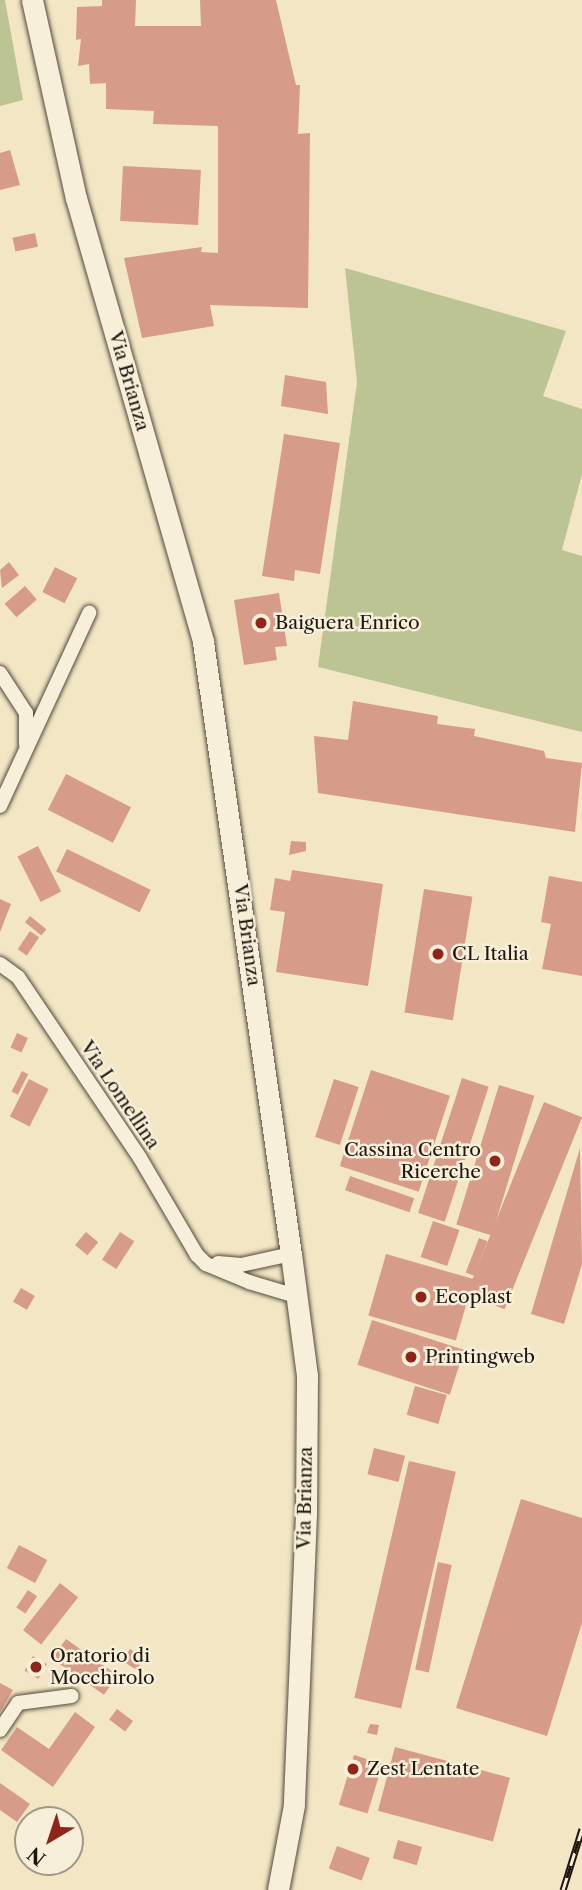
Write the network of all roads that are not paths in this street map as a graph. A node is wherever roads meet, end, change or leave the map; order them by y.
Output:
1 (32, 0) edge
2 (89, 613) dead end
3 (0, 673) edge
4 (26, 749) junction
5 (0, 806) edge
6 (0, 964) edge
7 (291, 1254) junction
8 (197, 1255) junction
9 (296, 1296) junction
10 (72, 1696) dead end
11 (0, 1730) edge
12 (278, 1890) edge

1 - 7 street, Via Brianza
2 - 4 street
3 - 4 street
4 - 5 street
6 - 8 street, Via Lomellina
7 - 8 street
7 - 9 street, Via Brianza
8 - 9 street, Via Lomellina
9 - 12 street, Via Brianza
10 - 11 street

